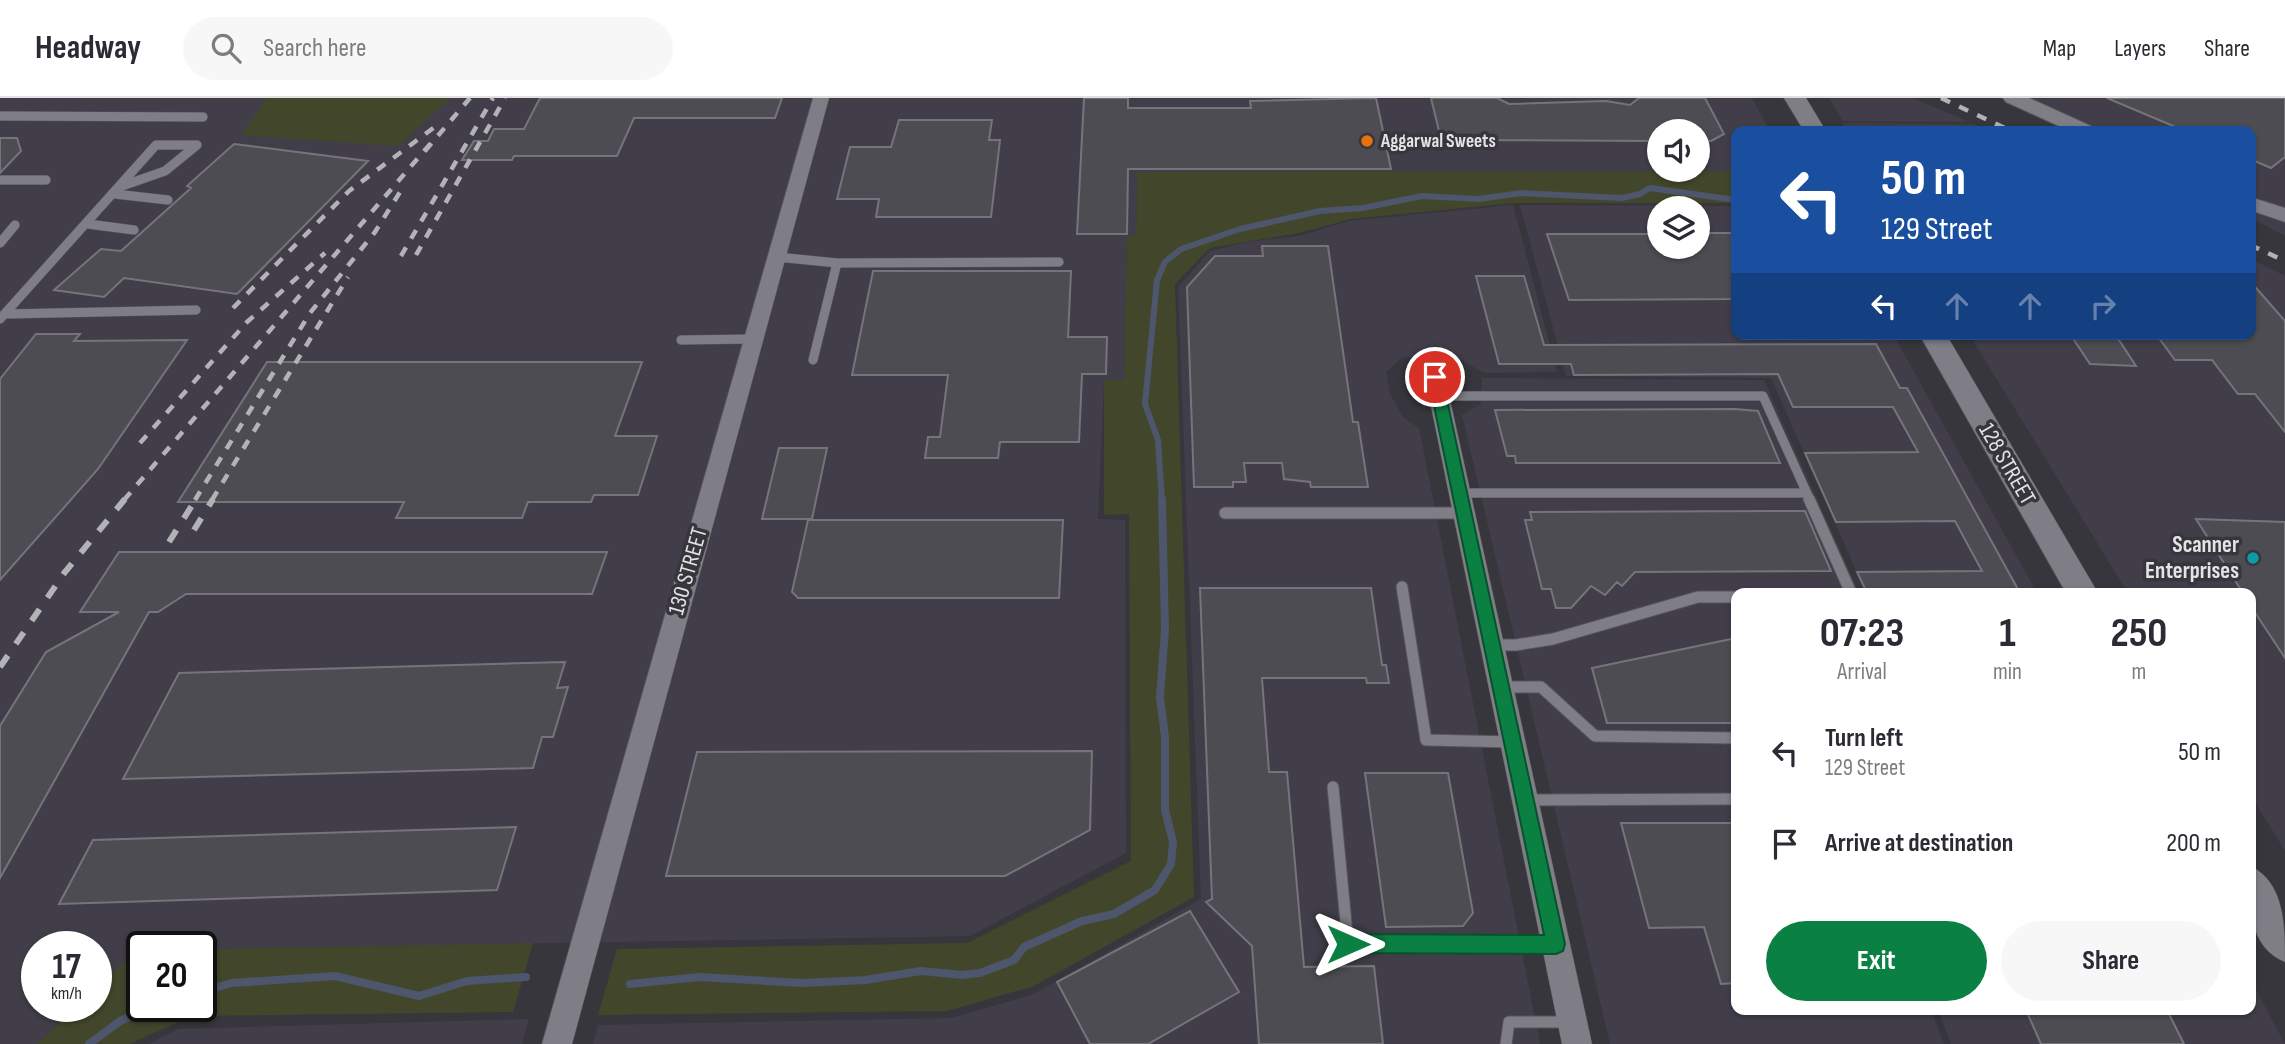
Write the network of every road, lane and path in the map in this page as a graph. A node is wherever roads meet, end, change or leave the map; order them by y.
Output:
1 (821, 98) edge
2 (1795, 98) edge
3 (2013, 98) edge
4 (0, 117) edge
5 (203, 117) dead end
6 (1812, 126) edge
7 (2075, 126) edge
8 (0, 180) edge
9 (46, 180) dead end
10 (122, 186) junction
11 (115, 194) junction
12 (168, 200) dead end
13 (2256, 205) edge
14 (2285, 215) edge
15 (88, 224) junction
16 (15, 225) dead end
17 (134, 230) dead end
18 (0, 243) edge
19 (777, 257) junction
20 (1059, 262) dead end
21 (837, 263) junction
22 (196, 310) dead end
23 (4, 316) edge
24 (681, 340) dead end
25 (753, 340) junction
26 (1935, 340) edge
27 (813, 360) dead end
28 (1437, 386) joint
29 (1807, 494) junction
30 (1462, 503) junction
31 (1226, 513) dead end
32 (1402, 587) dead end
33 (1849, 588) edge
34 (2079, 588) edge
35 (1731, 597) edge
36 (1492, 645) junction
37 (1501, 687) junction
38 (1731, 738) edge
39 (1513, 742) junction
40 (1333, 787) dead end
41 (1731, 799) edge
42 (1525, 800) junction
43 (2256, 894) edge
44 (2285, 943) edge
45 (1556, 944) junction
46 (1574, 1033) edge
47 (557, 1044) edge
48 (1506, 1044) edge

1 - 19 street, 130 STREET
2 - 6 main road
3 - 7 street
4 - 5 lane
8 - 9 lane
10 - 10 lane
10 - 11 lane
11 - 12 lane
11 - 15 lane
13 - 14 street
15 - 17 lane
15 - 23 lane
16 - 18 lane
19 - 21 lane
19 - 25 street, 130 STREET
20 - 21 lane
21 - 27 lane
22 - 23 lane
24 - 25 lane
25 - 47 street, 130 STREET
26 - 34 main road, 128 STREET
28 - 29 lane
28 - 30 street
29 - 30 lane
29 - 33 lane
30 - 31 lane
30 - 36 street
32 - 39 lane
35 - 36 lane
36 - 37 street
37 - 38 lane
37 - 39 street
39 - 42 street
40 - 45 lane
41 - 42 lane
42 - 45 street
43 - 44 main road
45 - 46 street
46 - 48 lane

